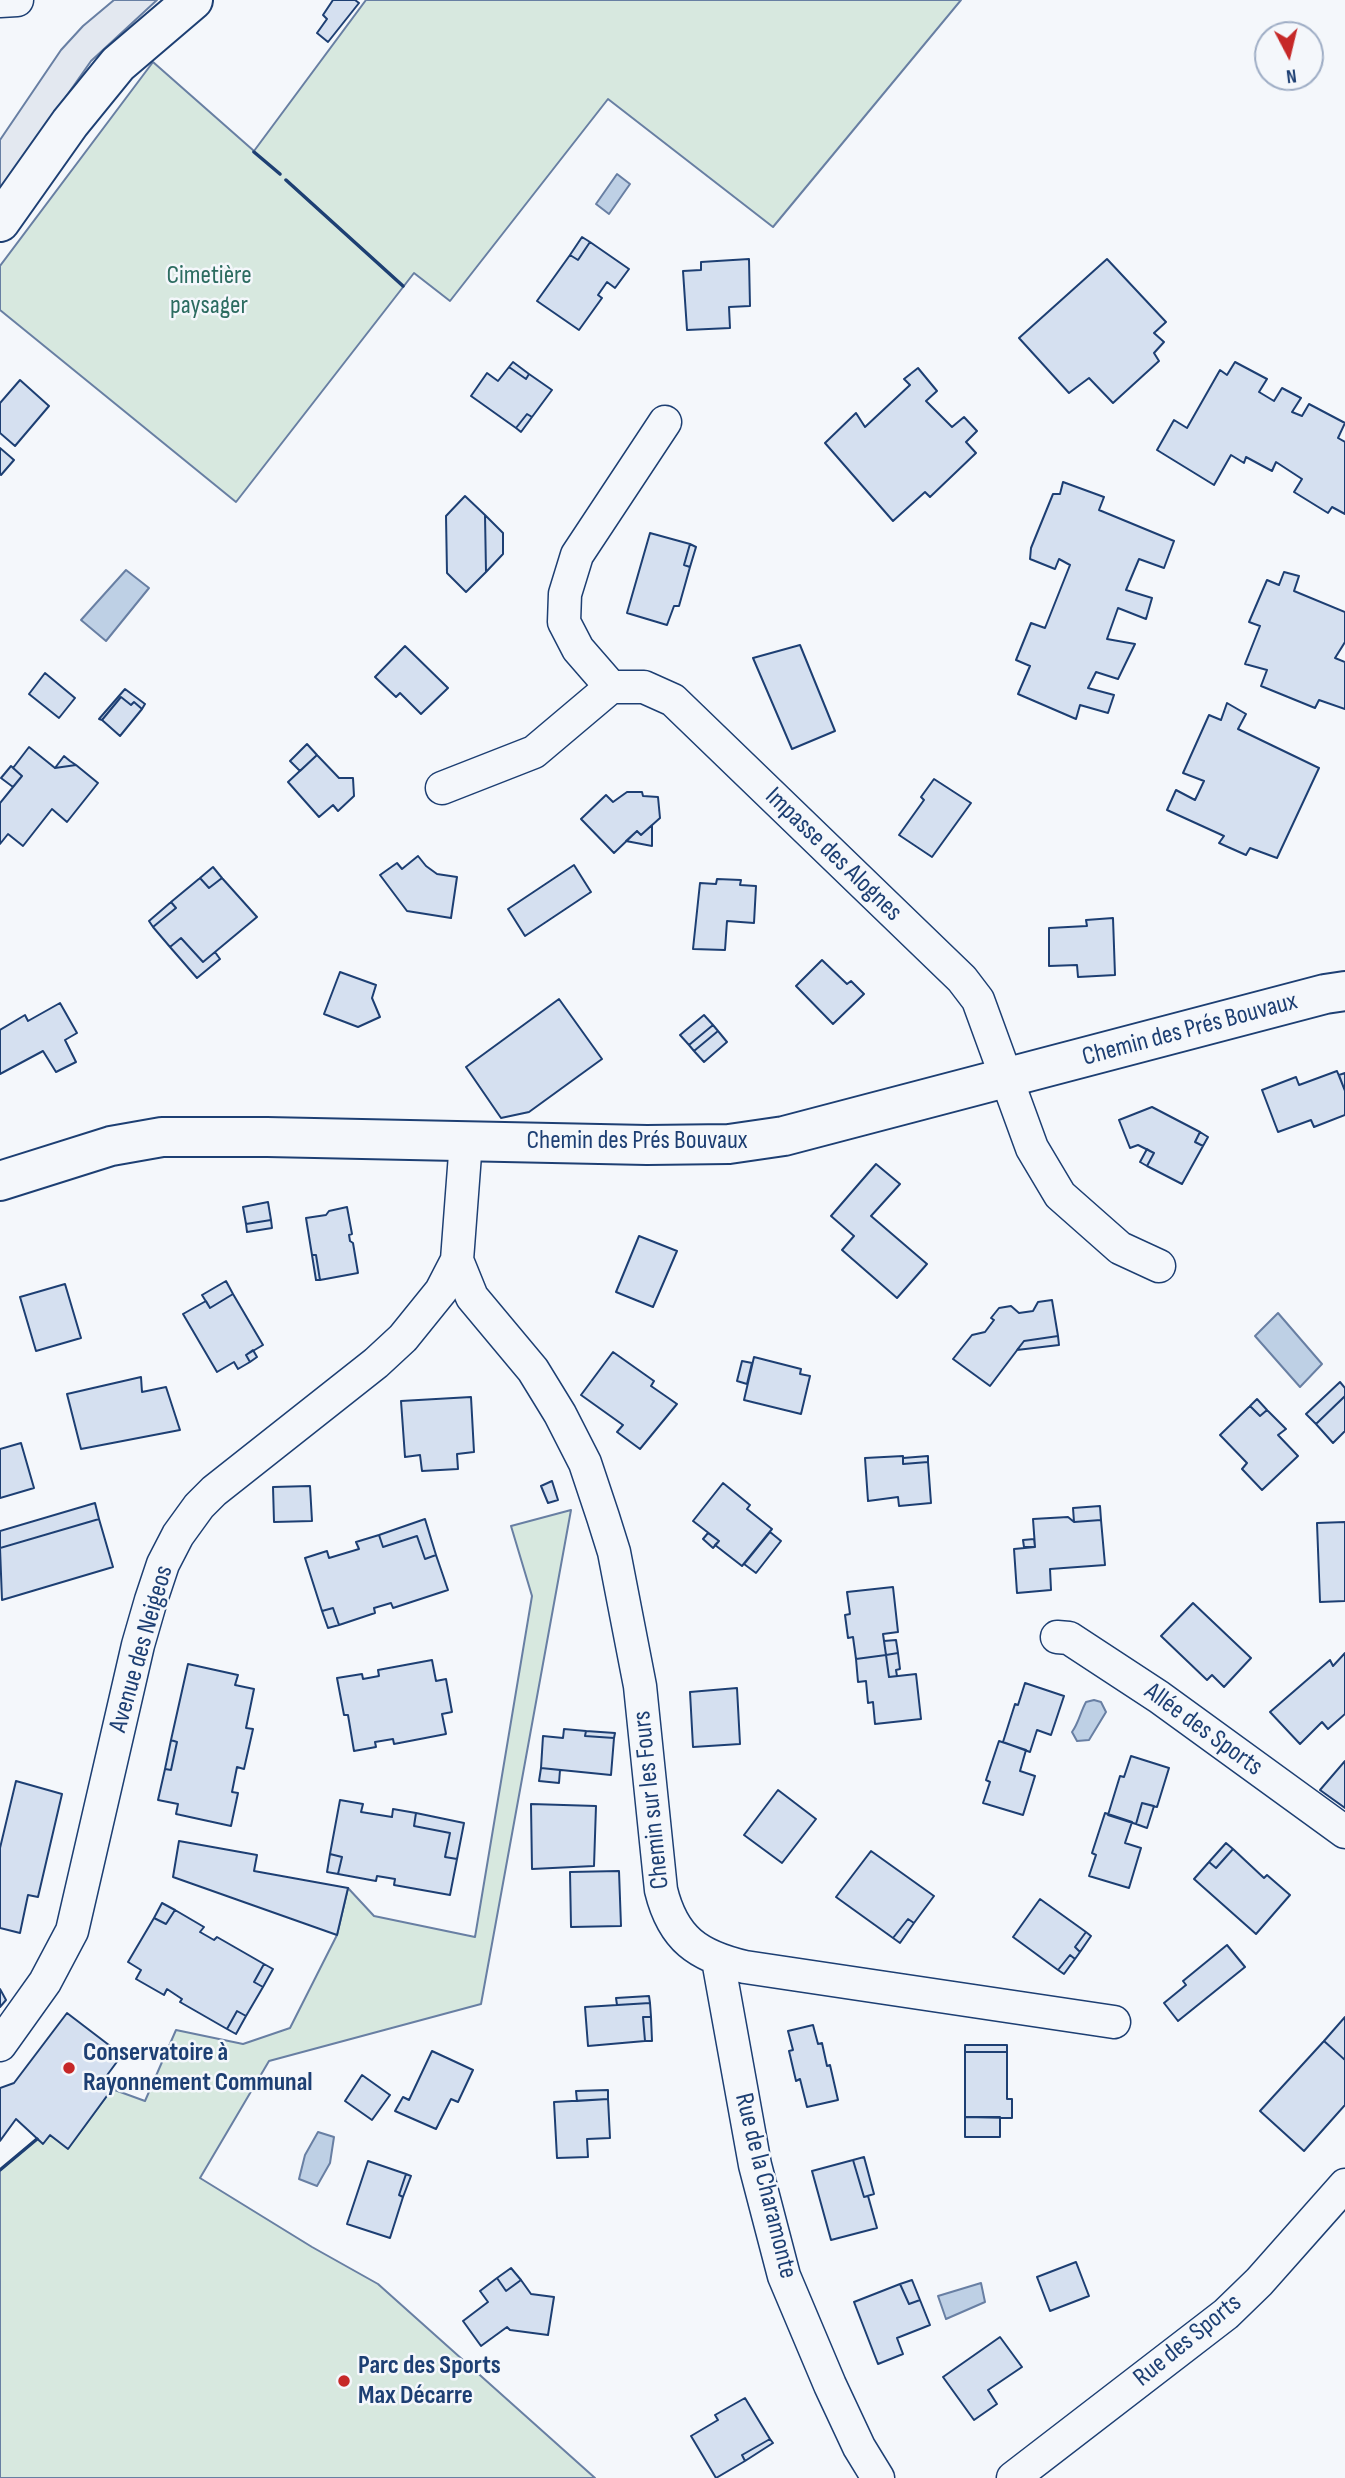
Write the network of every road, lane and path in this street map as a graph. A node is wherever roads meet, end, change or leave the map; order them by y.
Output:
1 (17, 0) edge
2 (193, 0) edge
3 (0, 1) edge
4 (0, 222) edge
5 (665, 422) dead end
6 (611, 687) junction
7 (443, 788) dead end
8 (1345, 991) edge
9 (1007, 1078) junction
10 (466, 1141) junction
11 (0, 1181) edge
12 (457, 1260) junction
13 (1159, 1266) dead end
14 (1058, 1637) dead end
15 (1345, 1832) edge
16 (718, 1961) junction
17 (1114, 2022) dead end
18 (0, 2045) edge
19 (1345, 2185) edge
20 (878, 2478) edge
21 (1013, 2478) edge

1 - 3 street
2 - 4 street
5 - 6 street
6 - 7 street
6 - 9 street, Impasse des Alognes
8 - 9 street, Chemin des Prés Bouvaux
9 - 10 street, Chemin des Prés Bouvaux
9 - 13 street, Impasse des Alognes
10 - 11 street, Chemin des Prés Bouvaux
10 - 12 street, Avenue des Neigeos
12 - 16 street, Chemin sur les Fours
12 - 18 street, Avenue des Neigeos
14 - 15 street, Allée des Sports
16 - 17 street, Chemin sur les Fours
16 - 20 street, Rue de la Charamonte
19 - 21 street, Rue des Sports

